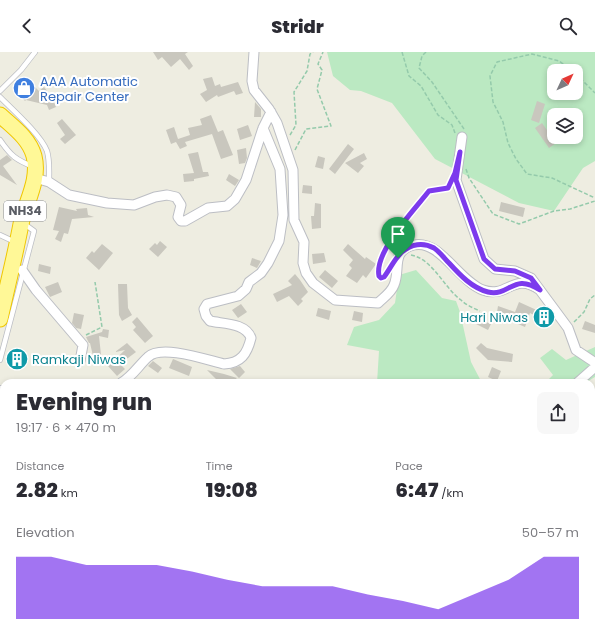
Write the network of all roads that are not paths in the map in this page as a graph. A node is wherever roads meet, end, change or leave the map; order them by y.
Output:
1 (35, 52) edge
2 (254, 52) edge
3 (0, 91) edge
4 (0, 97) edge
5 (270, 112) junction
6 (0, 115) edge
7 (263, 128) junction
8 (462, 137) road end
9 (0, 140) edge
10 (40, 176) junction
11 (21, 223) junction
12 (0, 235) edge
13 (18, 244) junction
14 (22, 270) junction
15 (540, 290) junction
16 (2, 304) edge
17 (0, 319) edge
18 (0, 360) edge
19 (80, 361) dead end
20 (595, 366) edge
21 (128, 379) edge
22 (581, 379) edge

1 - 3 lane
2 - 5 street
4 - 10 lane
5 - 7 street
5 - 15 street
6 - 10 highway
7 - 10 street
7 - 21 street
8 - 15 street
9 - 10 lane
10 - 11 highway, NH34
11 - 13 highway, NH34
11 - 14 lane
12 - 13 lane
13 - 16 highway, NH34
14 - 18 lane
14 - 19 street
15 - 20 street
16 - 17 highway, NH34
20 - 22 street

